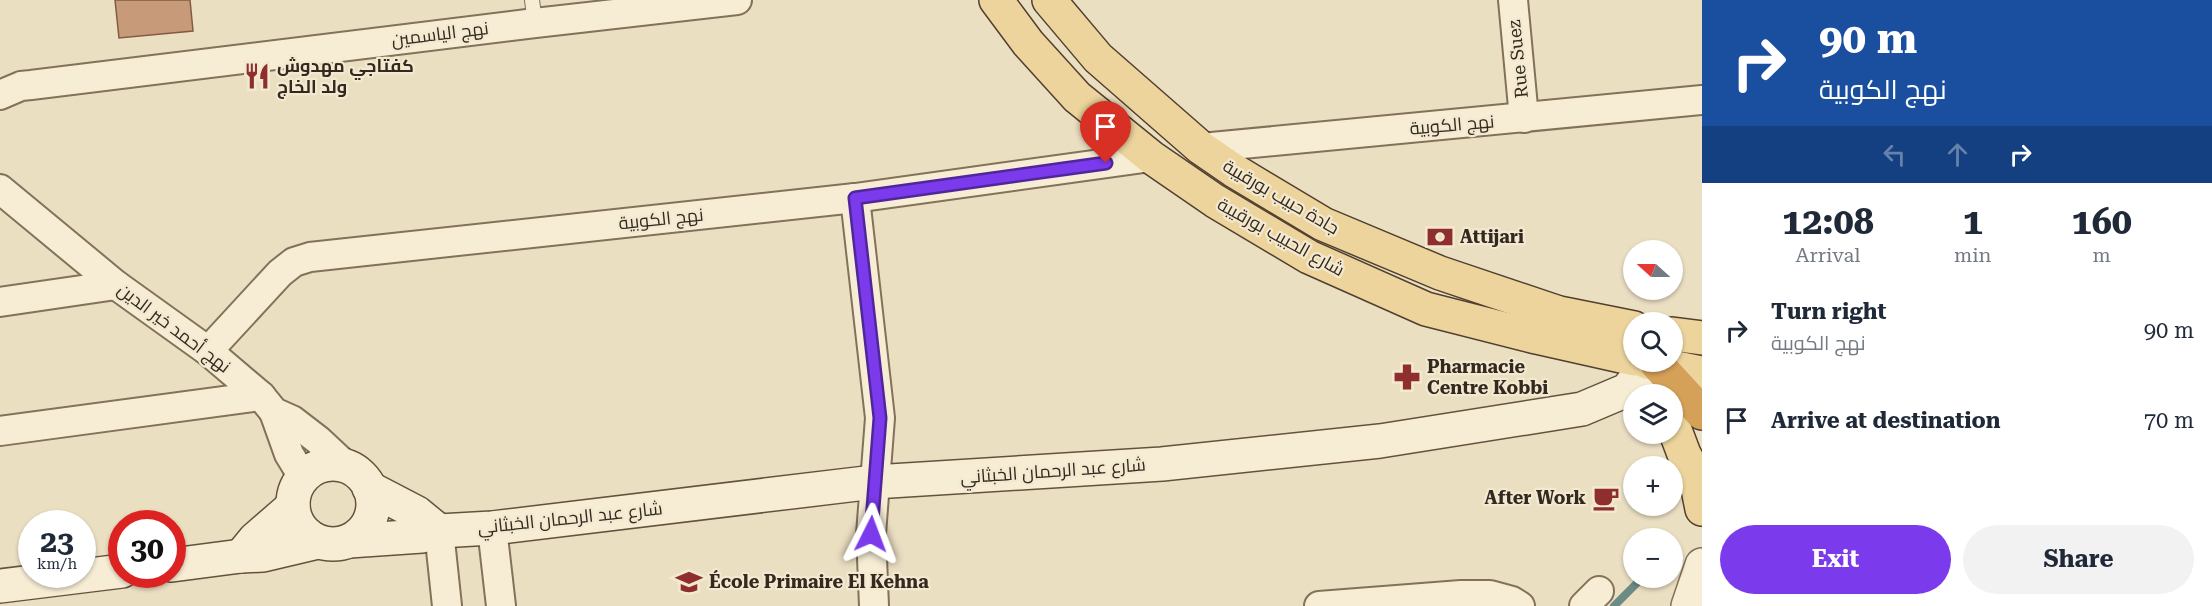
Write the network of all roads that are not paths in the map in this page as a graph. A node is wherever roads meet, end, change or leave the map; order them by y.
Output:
1 (737, 0) edge
2 (996, 0) edge
3 (1049, 0) edge
4 (1513, 0) edge
5 (533, 11) edge
6 (0, 99) edge
7 (1702, 100) edge
8 (1524, 118) junction
9 (1201, 148) junction
10 (1151, 157) junction
11 (0, 189) edge
12 (855, 198) junction
13 (116, 285) junction
14 (0, 302) edge
15 (1623, 326) edge
16 (1683, 335) edge
17 (1702, 338) edge
18 (208, 351) junction
19 (1623, 360) edge
20 (1683, 371) edge
21 (1645, 372) edge
22 (1656, 372) edge
23 (1702, 373) edge
24 (267, 404) junction
25 (1702, 413) edge
26 (0, 431) edge
27 (1680, 444) edge
28 (358, 477) junction
29 (874, 482) junction
30 (298, 491) junction
31 (1702, 510) edge
32 (492, 528) junction
33 (439, 531) junction
34 (334, 542) junction
35 (241, 556) junction
36 (186, 563) edge
37 (1702, 565) edge
38 (108, 573) edge
39 (0, 586) edge
40 (447, 606) edge
41 (501, 606) edge
42 (874, 606) edge
43 (1319, 606) edge
44 (1520, 606) edge
45 (1688, 606) edge

1 - 5 street, نهج الياسمين
2 - 10 main road, شارع الحبيب بورقيبة
3 - 9 main road, جادة حبيب بورقيبة
4 - 8 street, Rue Suez
5 - 6 street, نهج الياسمين
7 - 8 street, نهج الكوبية
8 - 9 street, نهج الكوبية
9 - 15 main road, جادة حبيب بورقيبة
10 - 12 street, نهج الكوبية
10 - 19 main road, شارع الحبيب بورقيبة
11 - 13 street, نهج أحمد خير الدين
12 - 18 street, نهج الكوبية
12 - 29 street
13 - 14 street
13 - 18 street, نهج أحمد خير الدين
16 - 17 main road
18 - 24 street, نهج أحمد خير الدين
20 - 23 main road, شارع الحبيب بورقيبة
21 - 29 main road, شارع عبد الرحمان الخبثاني
22 - 25 highway
24 - 26 street
24 - 28 street, نهج أحمد خير الدين
24 - 30 street
27 - 31 main road
28 - 30 main road
28 - 33 main road
28 - 34 main road
29 - 32 main road, شارع عبد الرحمان الخبثاني
29 - 42 street
30 - 34 main road
30 - 35 main road
32 - 33 main road, شارع عبد الرحمان الخبثاني
32 - 41 street
33 - 34 main road, شارع عبد الرحمان الخبثاني
33 - 40 street
34 - 35 main road, شارع عبد الرحمان الخبثاني
35 - 36 main road, شارع عبد الرحمان الخبثاني
37 - 45 main road
38 - 39 main road
43 - 44 street

